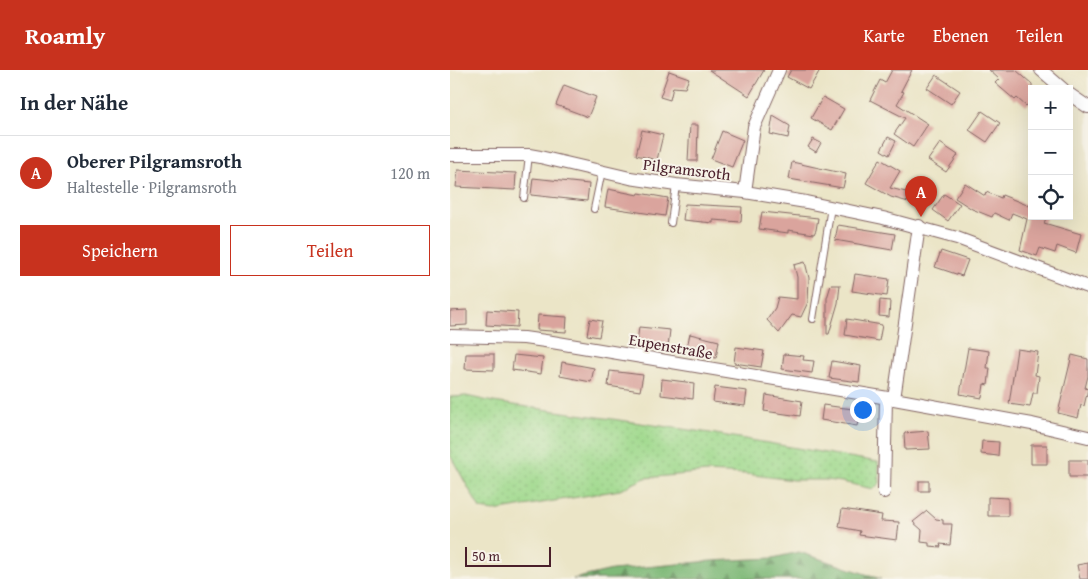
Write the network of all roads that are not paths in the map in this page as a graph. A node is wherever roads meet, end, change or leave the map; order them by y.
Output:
1 (779, 70) edge
2 (1041, 70) edge
3 (1058, 85) edge
4 (1073, 97) edge
5 (1088, 107) edge
6 (450, 155) edge
7 (529, 156) junction
8 (602, 171) junction
9 (676, 185) junction
10 (745, 192) junction
11 (524, 198) dead end
12 (831, 207) junction
13 (594, 209) dead end
14 (671, 223) dead end
15 (919, 226) junction
16 (1084, 282) edge
17 (812, 319) dead end
18 (450, 336) edge
19 (890, 398) junction
20 (1088, 437) edge
21 (884, 492) dead end

1 - 10 street
2 - 3 street
4 - 5 street
6 - 7 street, Pilgramsroth
7 - 8 street, Pilgramsroth
7 - 11 lane
8 - 9 street, Pilgramsroth
8 - 13 lane
9 - 10 street, Pilgramsroth
9 - 14 lane
10 - 12 street, Pilgramsroth
12 - 15 street, Pilgramsroth
12 - 17 lane
15 - 16 street, Pilgramsroth
15 - 19 street
18 - 19 street, Eupenstraße
19 - 20 street, Eupenstraße
19 - 21 street

